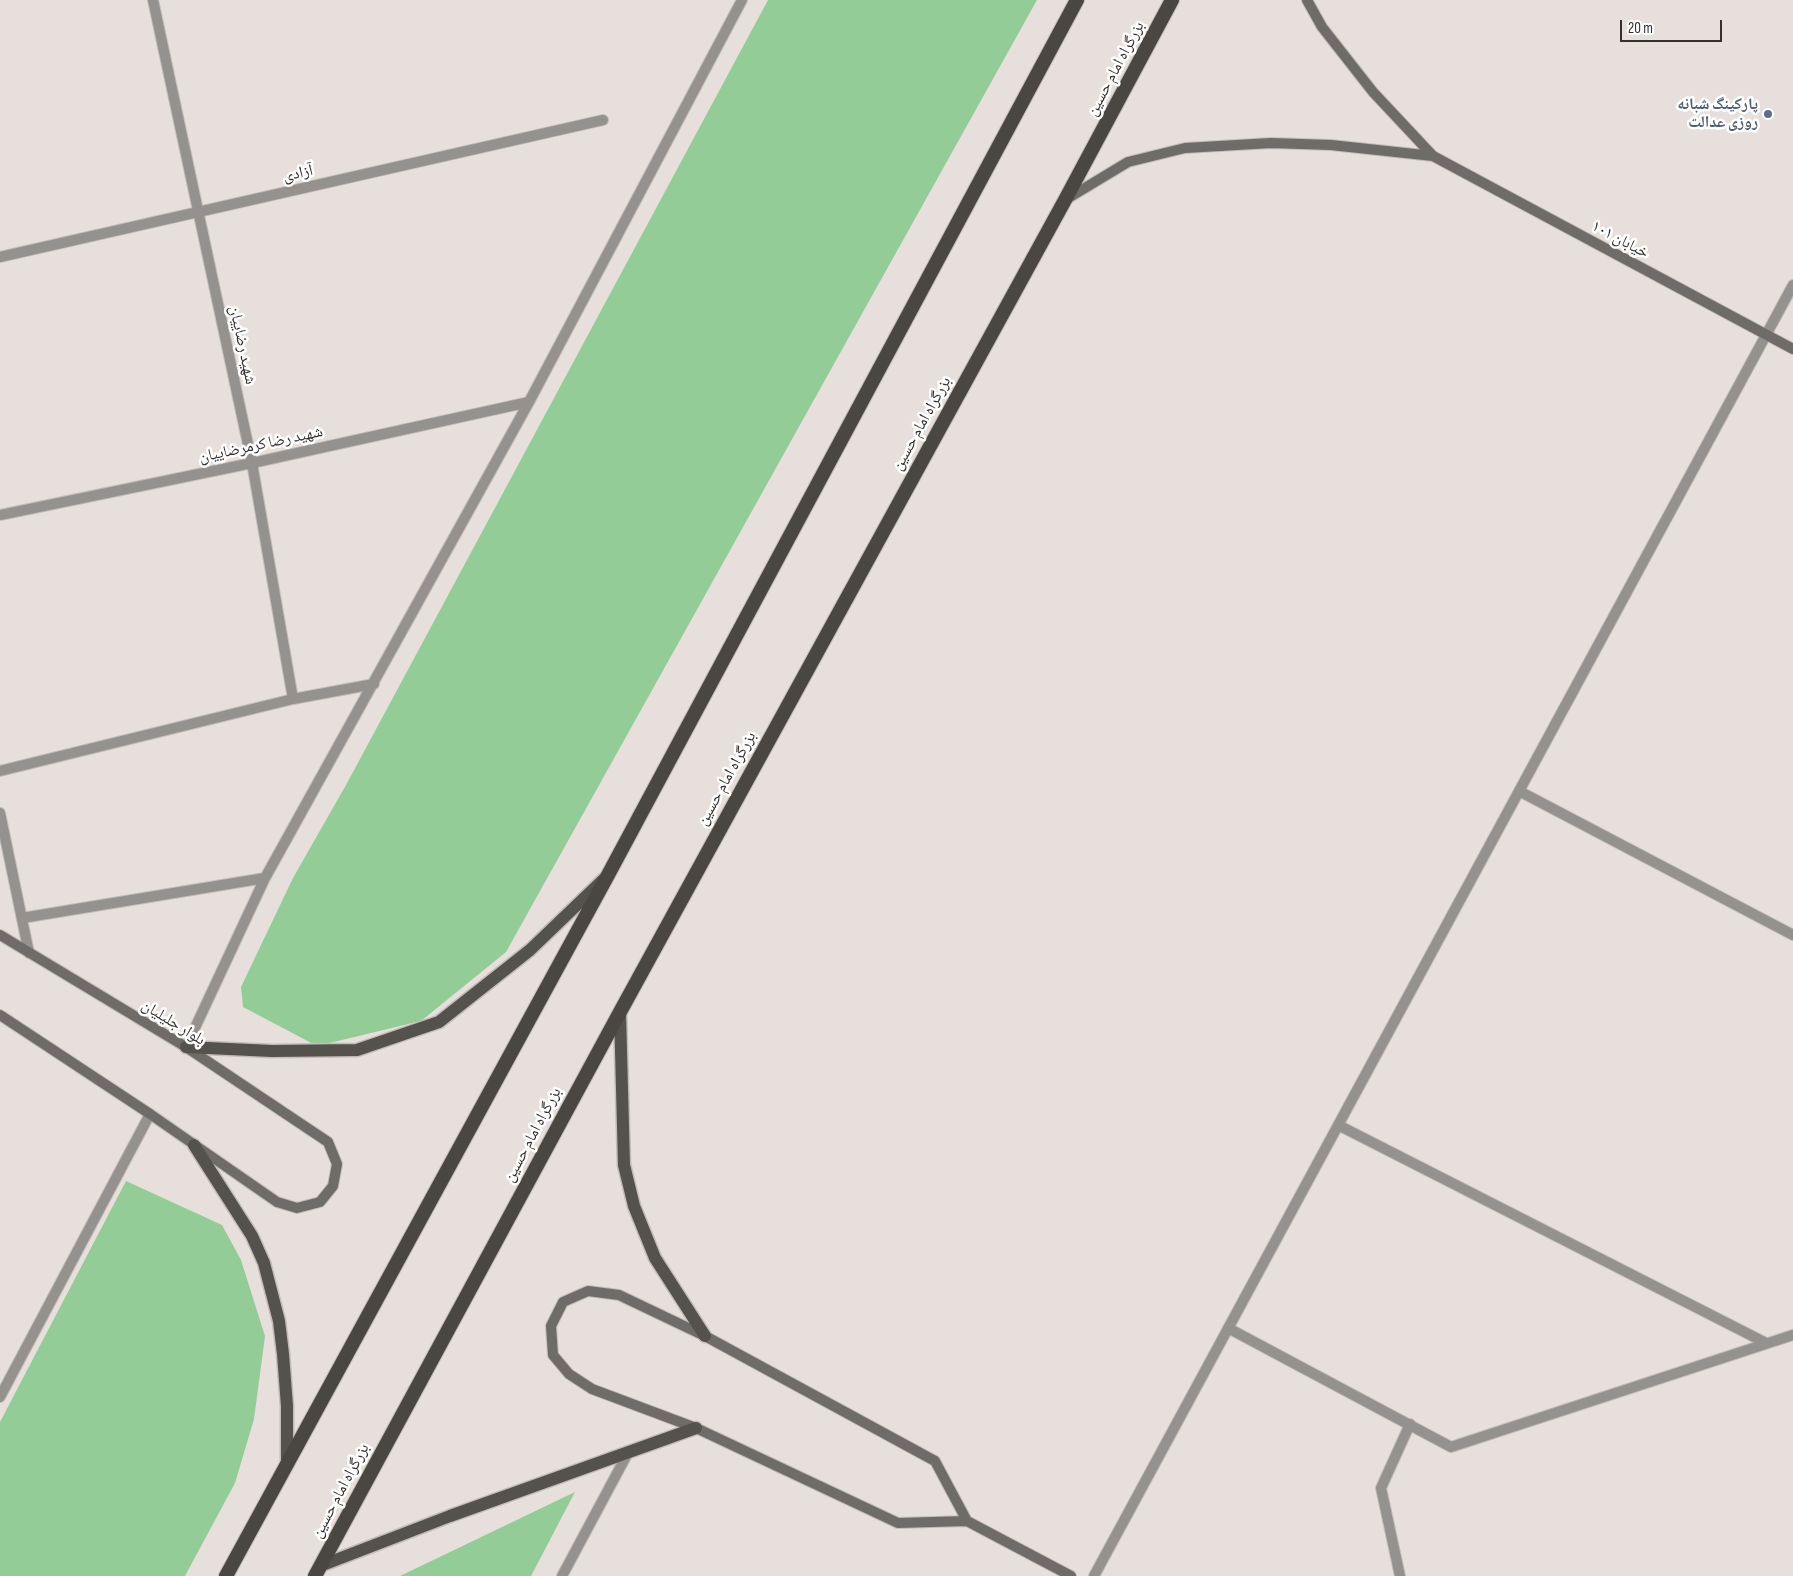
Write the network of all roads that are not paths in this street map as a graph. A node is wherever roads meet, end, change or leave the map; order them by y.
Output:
1 (153, 0) edge
2 (742, 0) edge
3 (1077, 0) edge
4 (1172, 0) edge
5 (1306, 0) edge
6 (603, 120) dead end
7 (1433, 156) junction
8 (1065, 200) junction
9 (198, 212) junction
10 (0, 257) edge
11 (1793, 285) edge
12 (1766, 335) junction
13 (1793, 349) edge
14 (529, 402) junction
15 (252, 463) junction
16 (0, 515) edge
17 (374, 684) junction
18 (293, 699) junction
19 (0, 771) edge
20 (1519, 791) junction
21 (0, 813) edge
22 (608, 875) junction
23 (265, 878) junction
24 (22, 918) junction
25 (0, 935) edge
26 (1793, 935) edge
27 (29, 953) junction
28 (620, 1012) junction
29 (0, 1014) edge
30 (186, 1047) junction
31 (150, 1114) junction
32 (1338, 1125) junction
33 (194, 1145) junction
34 (1228, 1328) junction
35 (1793, 1335) edge
36 (705, 1336) junction
37 (1766, 1343) junction
38 (0, 1397) edge
39 (1410, 1424) junction
40 (696, 1428) junction
41 (629, 1451) junction
42 (287, 1460) junction
43 (967, 1521) junction
44 (317, 1571) edge
45 (226, 1576) edge
46 (562, 1576) edge
47 (1071, 1576) edge
48 (1094, 1576) edge
49 (1400, 1576) edge

1 - 9 street, شهید رضاییان
2 - 14 street
3 - 22 highway
4 - 8 highway, بزرگراه امام حسین
5 - 7 main road
6 - 9 street, آزادی
7 - 8 main road
7 - 12 main road, خیابان ۱۰۱
8 - 28 highway, بزرگراه امام حسین
9 - 10 street, آزادی
9 - 15 street, شهید رضاییان
11 - 12 street
12 - 13 main road, خیابان ۱۰۱
12 - 20 street
14 - 15 street, شهید رضا کرمرضاییان
14 - 17 street
15 - 16 street, شهید رضا کرمرضاییان
15 - 18 street, شهید رضاییان
17 - 18 street
17 - 23 street
18 - 19 street
20 - 26 street
20 - 32 street
21 - 24 street
22 - 30 main road
22 - 42 highway
23 - 24 street
23 - 30 street
24 - 27 street
25 - 27 main road, بلوار جلیلیان
27 - 30 main road, بلوار جلیلیان
28 - 36 main road
28 - 44 highway, بزرگراه امام حسین
29 - 31 main road
30 - 33 main road, بلوار جلیلیان
31 - 33 main road
31 - 38 street
32 - 34 street
32 - 37 street
33 - 42 main road
34 - 39 street
34 - 48 street
35 - 37 street
36 - 40 main road
36 - 43 main road
37 - 39 street
39 - 49 street
40 - 41 main road
40 - 43 main road
41 - 44 main road
41 - 46 street
42 - 45 highway
43 - 47 main road

